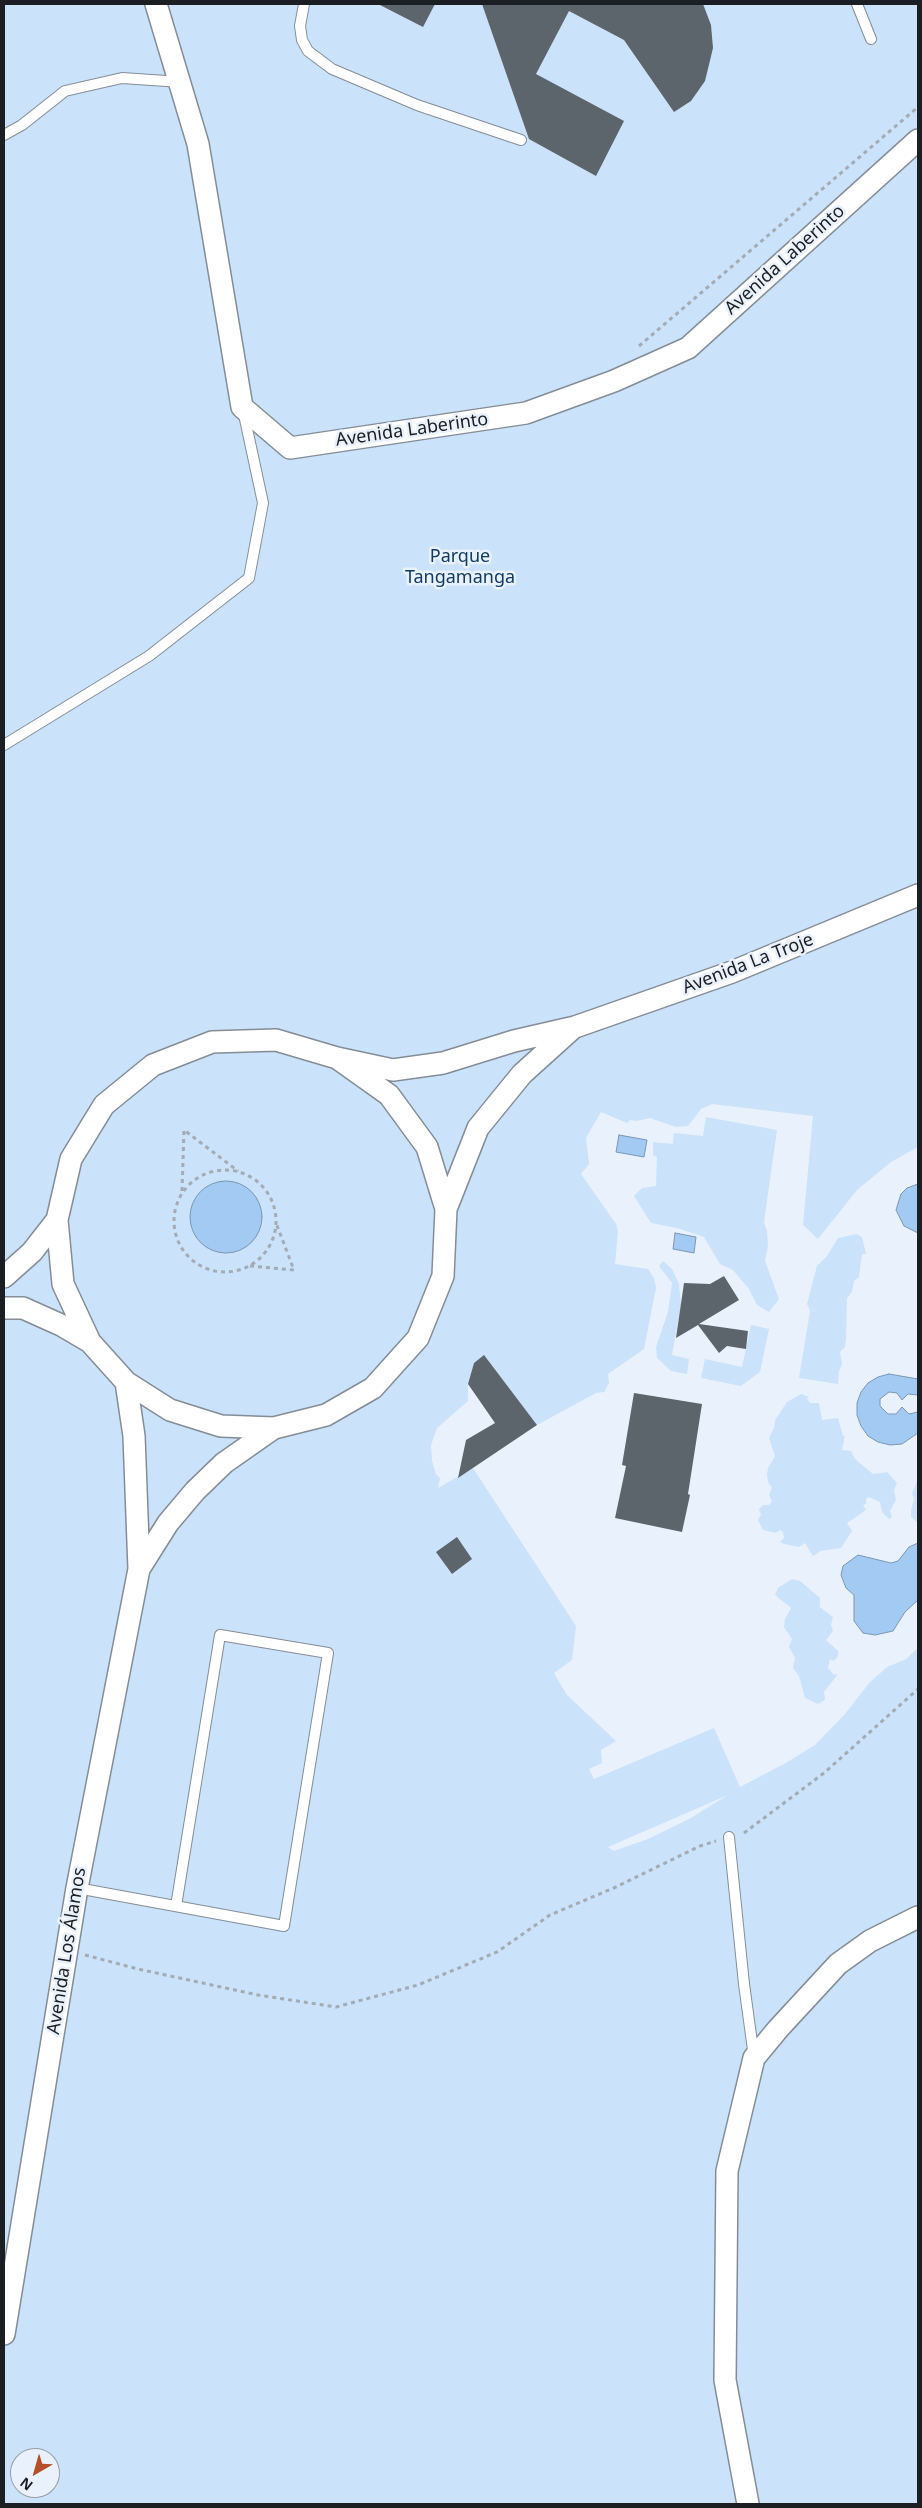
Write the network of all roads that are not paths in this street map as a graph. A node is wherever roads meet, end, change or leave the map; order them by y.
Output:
1 (156, 4) edge
2 (304, 4) edge
3 (858, 4) edge
4 (871, 39) dead end
5 (180, 82) junction
6 (4, 135) edge
7 (521, 140) dead end
8 (918, 140) edge
9 (242, 407) junction
10 (4, 745) edge
11 (918, 895) edge
12 (575, 1027) junction
13 (336, 1058) junction
14 (446, 1209) junction
15 (57, 1220) junction
16 (4, 1277) edge
17 (4, 1308) edge
18 (90, 1342) junction
19 (126, 1382) junction
20 (274, 1428) junction
21 (139, 1569) junction
22 (730, 1837) road end
23 (77, 1888) junction
24 (176, 1906) junction
25 (918, 1917) edge
26 (754, 2058) junction
27 (4, 2334) edge
28 (748, 2504) edge

1 - 5 street
2 - 7 lane
3 - 4 lane
5 - 6 lane
5 - 9 street
8 - 9 street, Avenida Laberinto
9 - 10 lane
11 - 12 street, Avenida La Troje
12 - 13 street, Avenida La Troje
12 - 14 street, Avenida La Troje
13 - 14 street
13 - 15 street
14 - 20 street
15 - 16 street
15 - 18 street
17 - 18 street
18 - 19 street
19 - 20 street
19 - 21 street, Avenida Los Álamos
20 - 21 street, Avenida Los Álamos
21 - 23 street, Avenida Los Álamos
22 - 26 lane
23 - 24 lane
23 - 27 street, Avenida Los Álamos
24 - 24 lane
25 - 26 street
26 - 28 street

